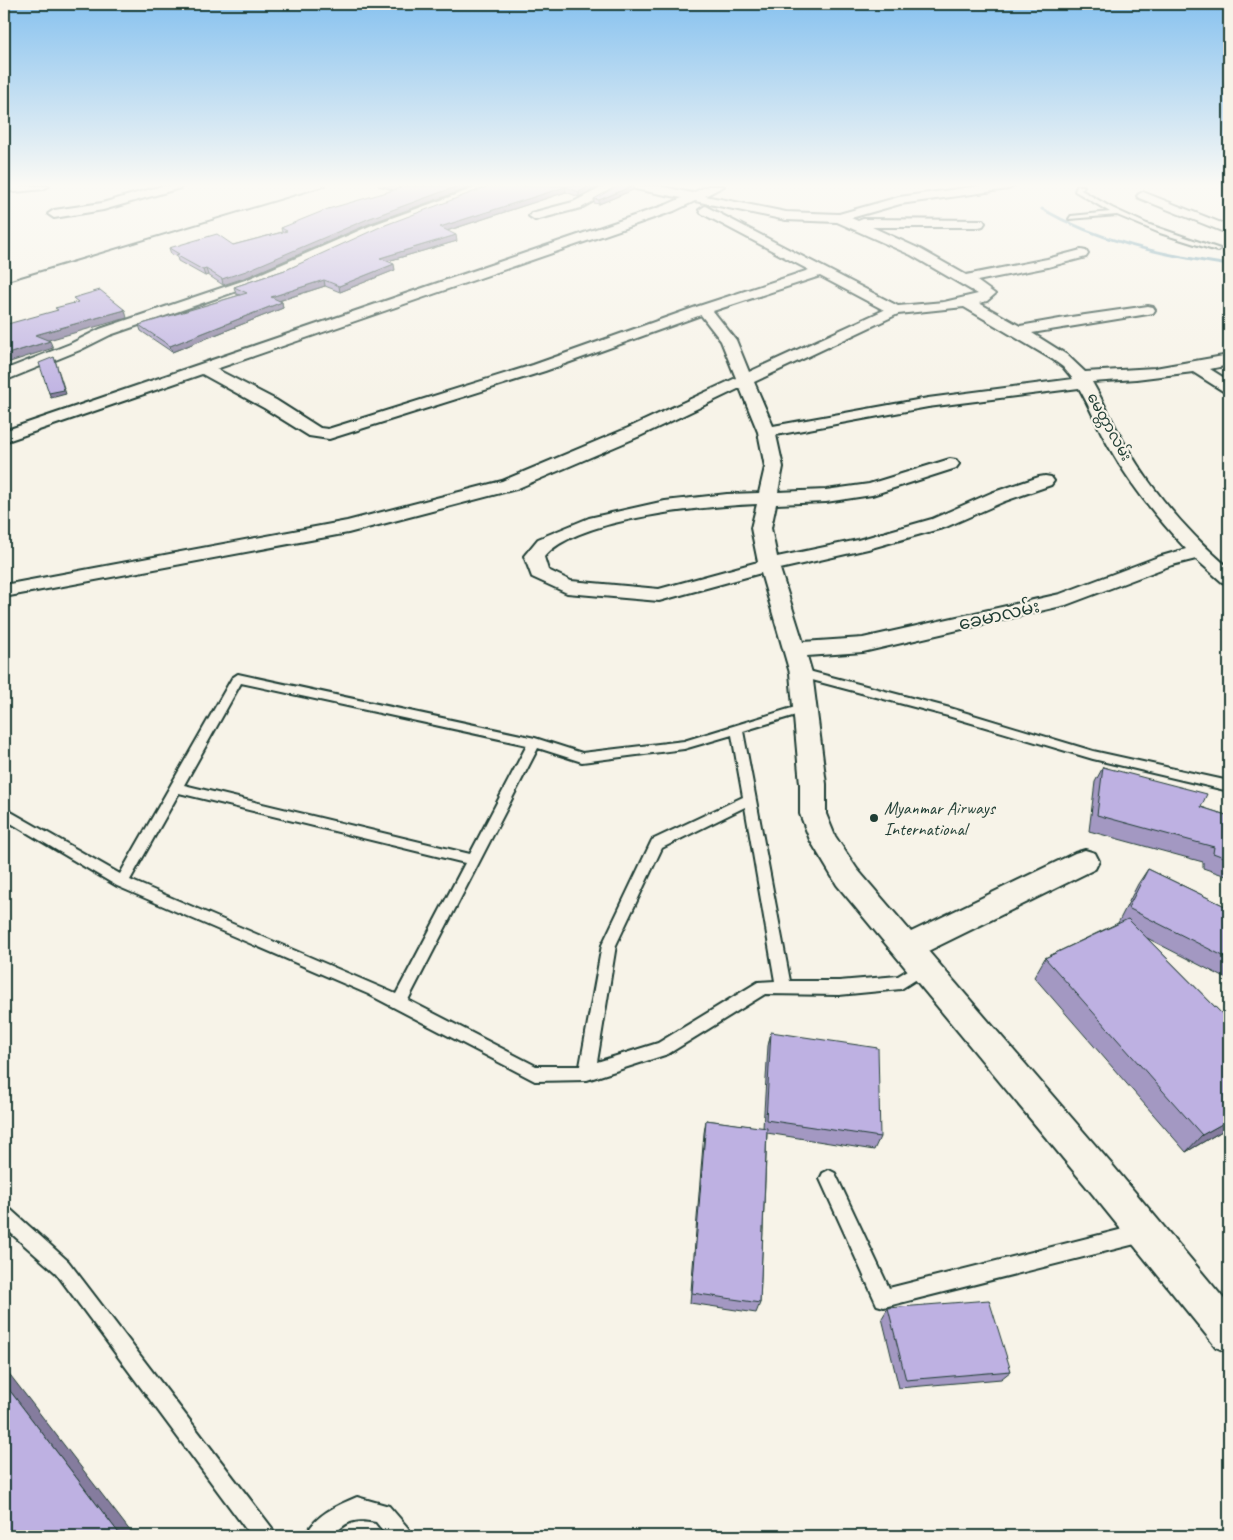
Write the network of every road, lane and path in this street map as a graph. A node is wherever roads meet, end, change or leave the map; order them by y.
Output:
1 (310, 258) edge
2 (522, 258) edge
3 (797, 258) edge
4 (924, 258) edge
5 (1065, 258) edge
6 (821, 271) junction
7 (964, 279) junction
8 (966, 302) junction
9 (704, 309) junction
10 (895, 310) junction
11 (1148, 310) dead end
12 (1020, 331) junction
13 (1229, 360) edge
14 (1196, 367) junction
15 (202, 368) junction
16 (4, 376) edge
17 (1082, 380) junction
18 (745, 381) junction
19 (1229, 388) edge
20 (767, 432) junction
21 (4, 437) edge
22 (950, 464) dead end
23 (1045, 481) dead end
24 (766, 499) junction
25 (1199, 552) junction
26 (770, 566) junction
27 (1229, 578) edge
28 (4, 591) edge
29 (797, 662) junction
30 (805, 708) junction
31 (737, 729) junction
32 (535, 742) junction
33 (1229, 786) edge
34 (176, 788) junction
35 (750, 799) junction
36 (4, 814) edge
37 (473, 860) junction
38 (1085, 861) dead end
39 (122, 882) junction
40 (915, 957) junction
41 (784, 987) junction
42 (399, 1003) junction
43 (587, 1073) junction
44 (829, 1179) dead end
45 (4, 1215) edge
46 (1145, 1232) junction
47 (1229, 1334) edge
48 (264, 1536) edge
49 (317, 1536) edge
50 (400, 1536) edge

1 - 16 street
2 - 15 street
3 - 6 street
4 - 7 street
5 - 7 street
6 - 9 street
6 - 10 street
7 - 8 street
8 - 10 street
8 - 12 street, မေတ္တာလမ်း
9 - 15 street
9 - 18 street
10 - 18 street
11 - 12 street
12 - 17 street, မေတ္တာလမ်း
13 - 14 street
14 - 17 street
14 - 19 street
15 - 21 street
17 - 20 street
17 - 25 street, မေတ္တာလမ်း
18 - 20 street
18 - 28 street
20 - 24 street
22 - 24 street
23 - 26 street
24 - 26 street
24 - 26 street
25 - 27 street, မေတ္တာလမ်း
25 - 29 street, ခေမာလမ်း
26 - 29 street
29 - 30 street
29 - 33 lane
30 - 31 lane
30 - 40 street
31 - 32 lane
31 - 35 lane
32 - 34 lane
32 - 37 lane
34 - 37 lane
34 - 39 lane
35 - 41 lane
35 - 43 lane
36 - 39 lane
37 - 42 lane
38 - 40 street
39 - 42 lane
40 - 41 lane
40 - 46 street
41 - 43 lane
42 - 43 lane
44 - 46 lane
45 - 48 lane
46 - 47 street
49 - 50 lane

